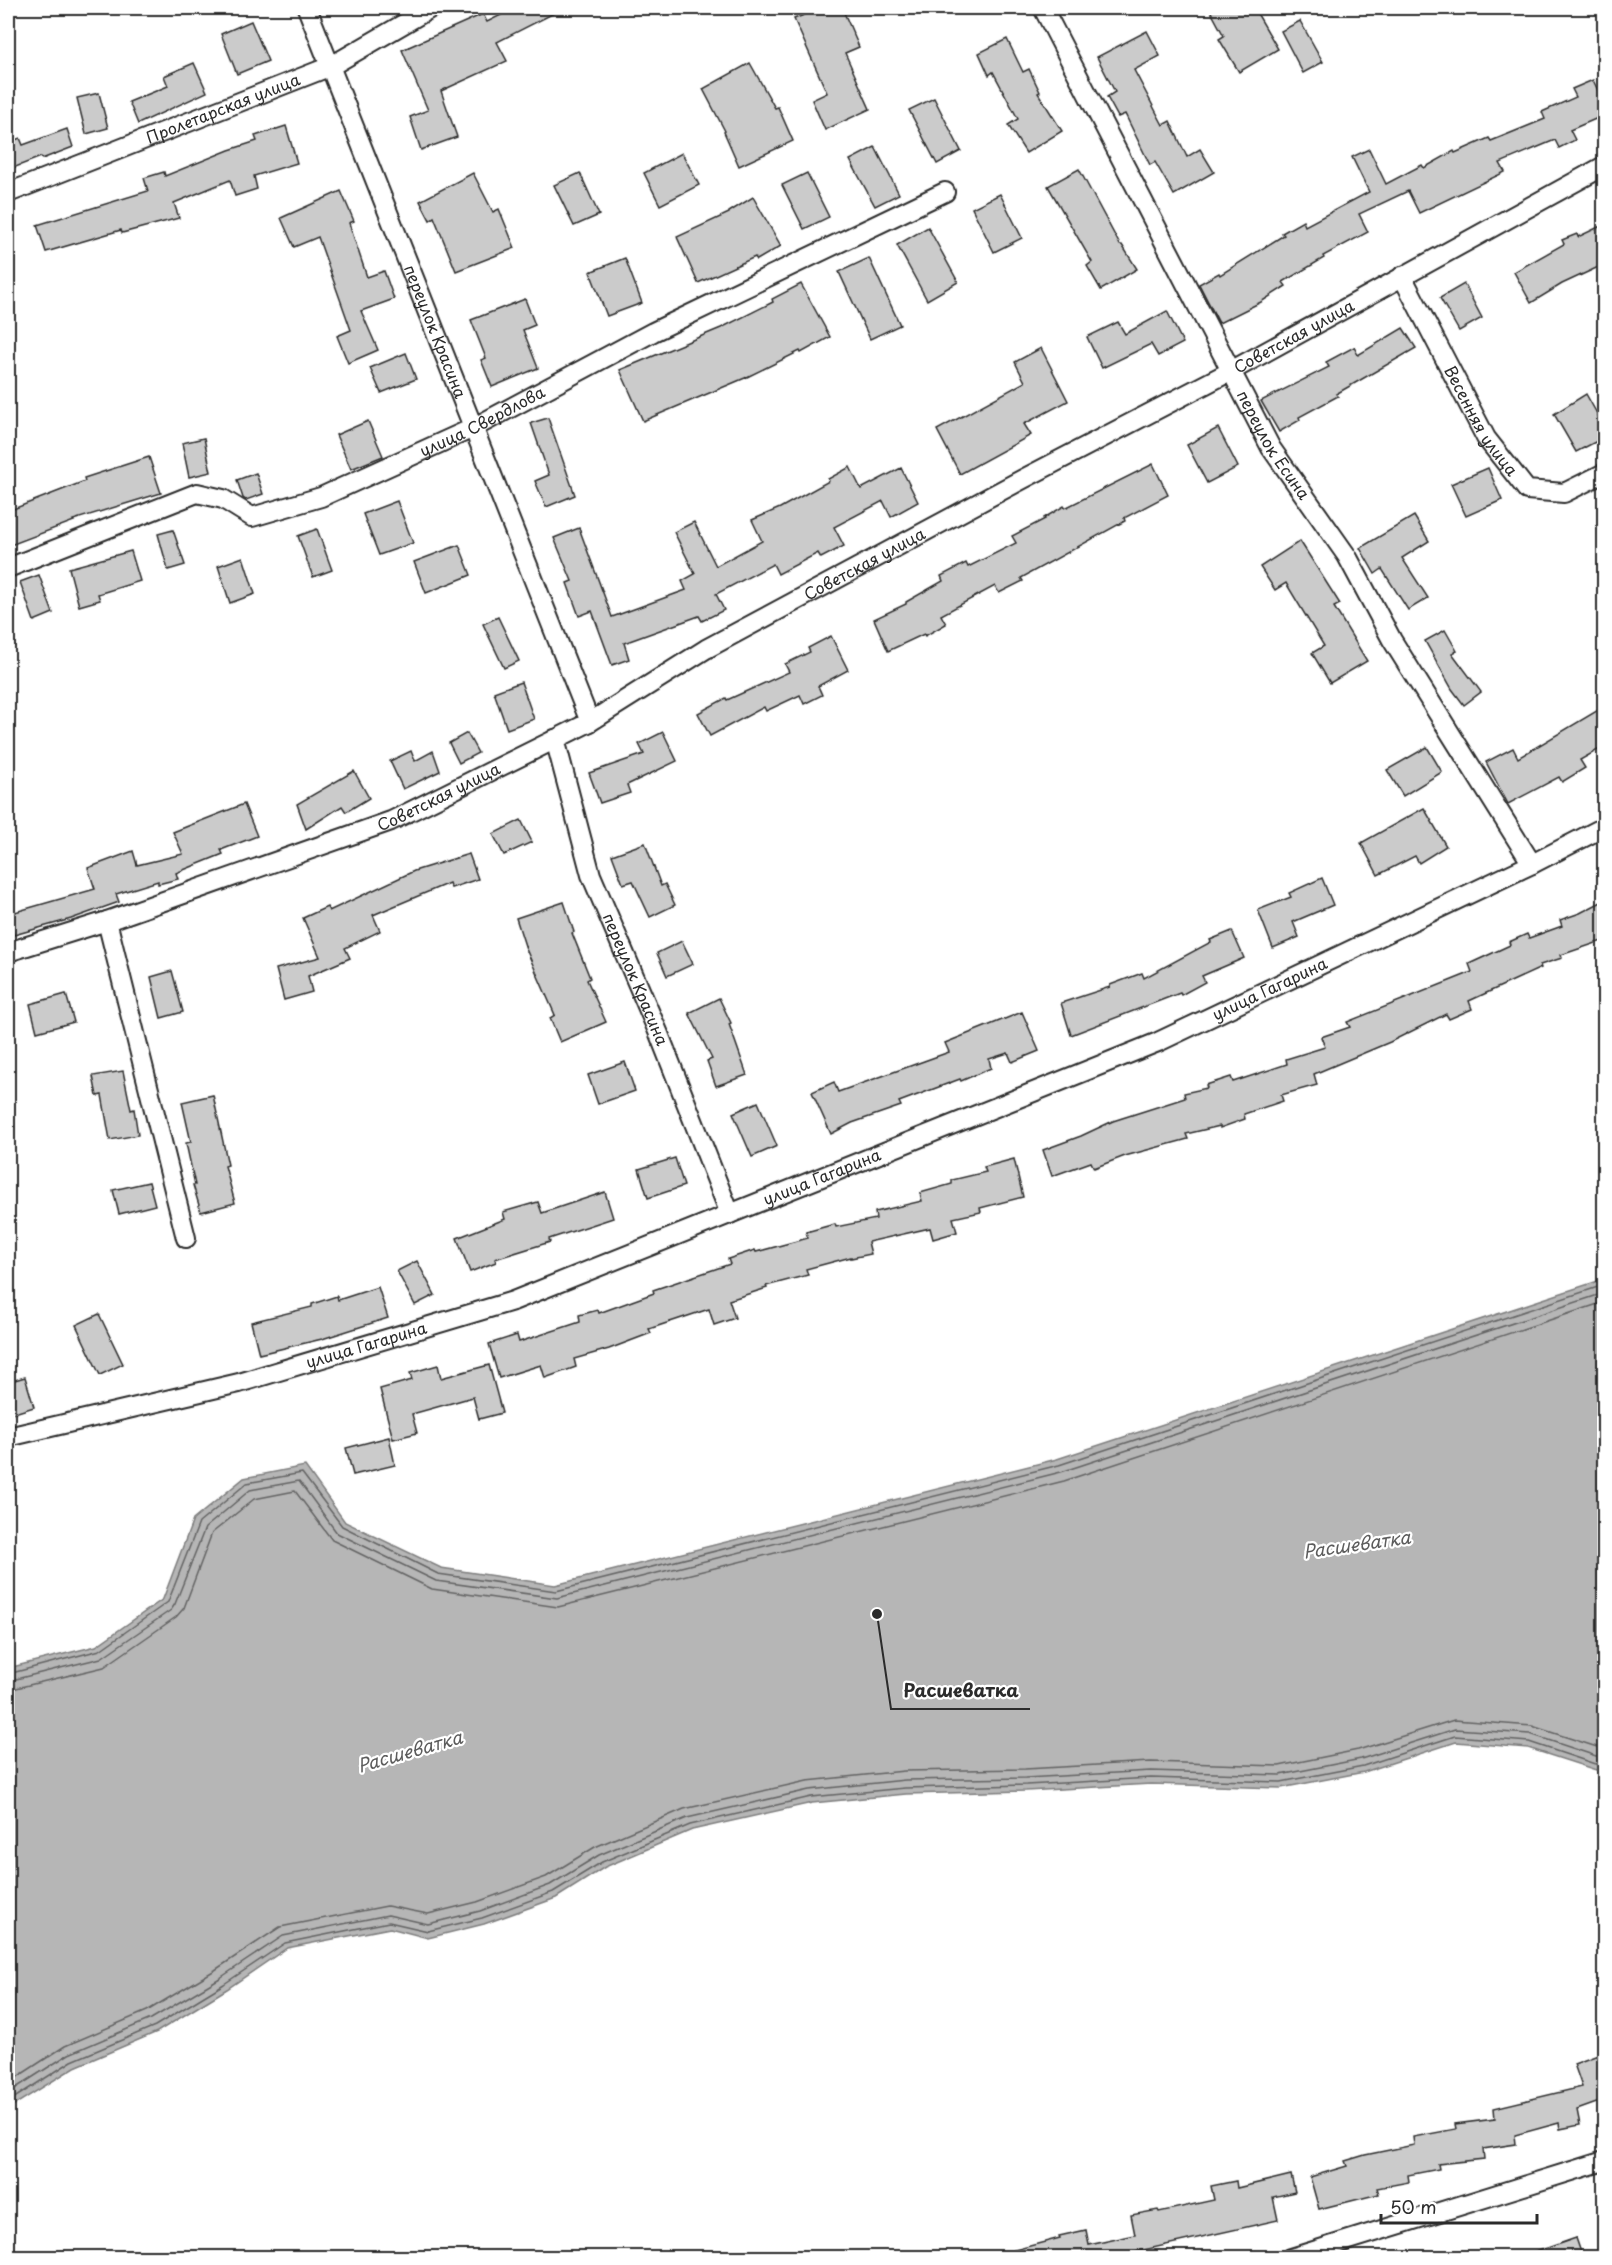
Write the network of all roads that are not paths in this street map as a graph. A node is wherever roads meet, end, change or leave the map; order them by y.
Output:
1 (307, 8) edge
2 (431, 8) edge
3 (1043, 8) edge
4 (331, 66) junction
5 (1605, 166) edge
6 (945, 192) dead end
7 (8, 193) edge
8 (1402, 276) junction
9 (1231, 371) junction
10 (473, 428) junction
11 (1605, 473) edge
12 (8, 568) edge
13 (590, 722) junction
14 (555, 739) junction
15 (1605, 827) edge
16 (1532, 864) junction
17 (107, 921) junction
18 (8, 952) edge
19 (730, 1214) junction
20 (186, 1238) dead end
21 (8, 1437) edge
22 (1605, 2161) edge
23 (1291, 2258) edge

1 - 4 street, переулок Красина
2 - 4 street, Пролетарская улица
3 - 9 street, переулок Есина
4 - 7 street, Пролетарская улица
4 - 10 street, переулок Красина
5 - 8 street, Советская улица
6 - 10 street, улица Свердлова
8 - 9 street, Советская улица
8 - 11 street, Весенняя улица
9 - 13 street, Советская улица
9 - 16 street, переулок Есина
10 - 12 street, улица Свердлова
10 - 13 street, переулок Красина
13 - 14 street, Советская улица
14 - 17 street, Советская улица
14 - 19 street, переулок Красина
15 - 16 street, улица Гагарина
16 - 19 street, улица Гагарина
17 - 18 street, Советская улица
17 - 20 street
19 - 21 street, улица Гагарина
22 - 23 street

